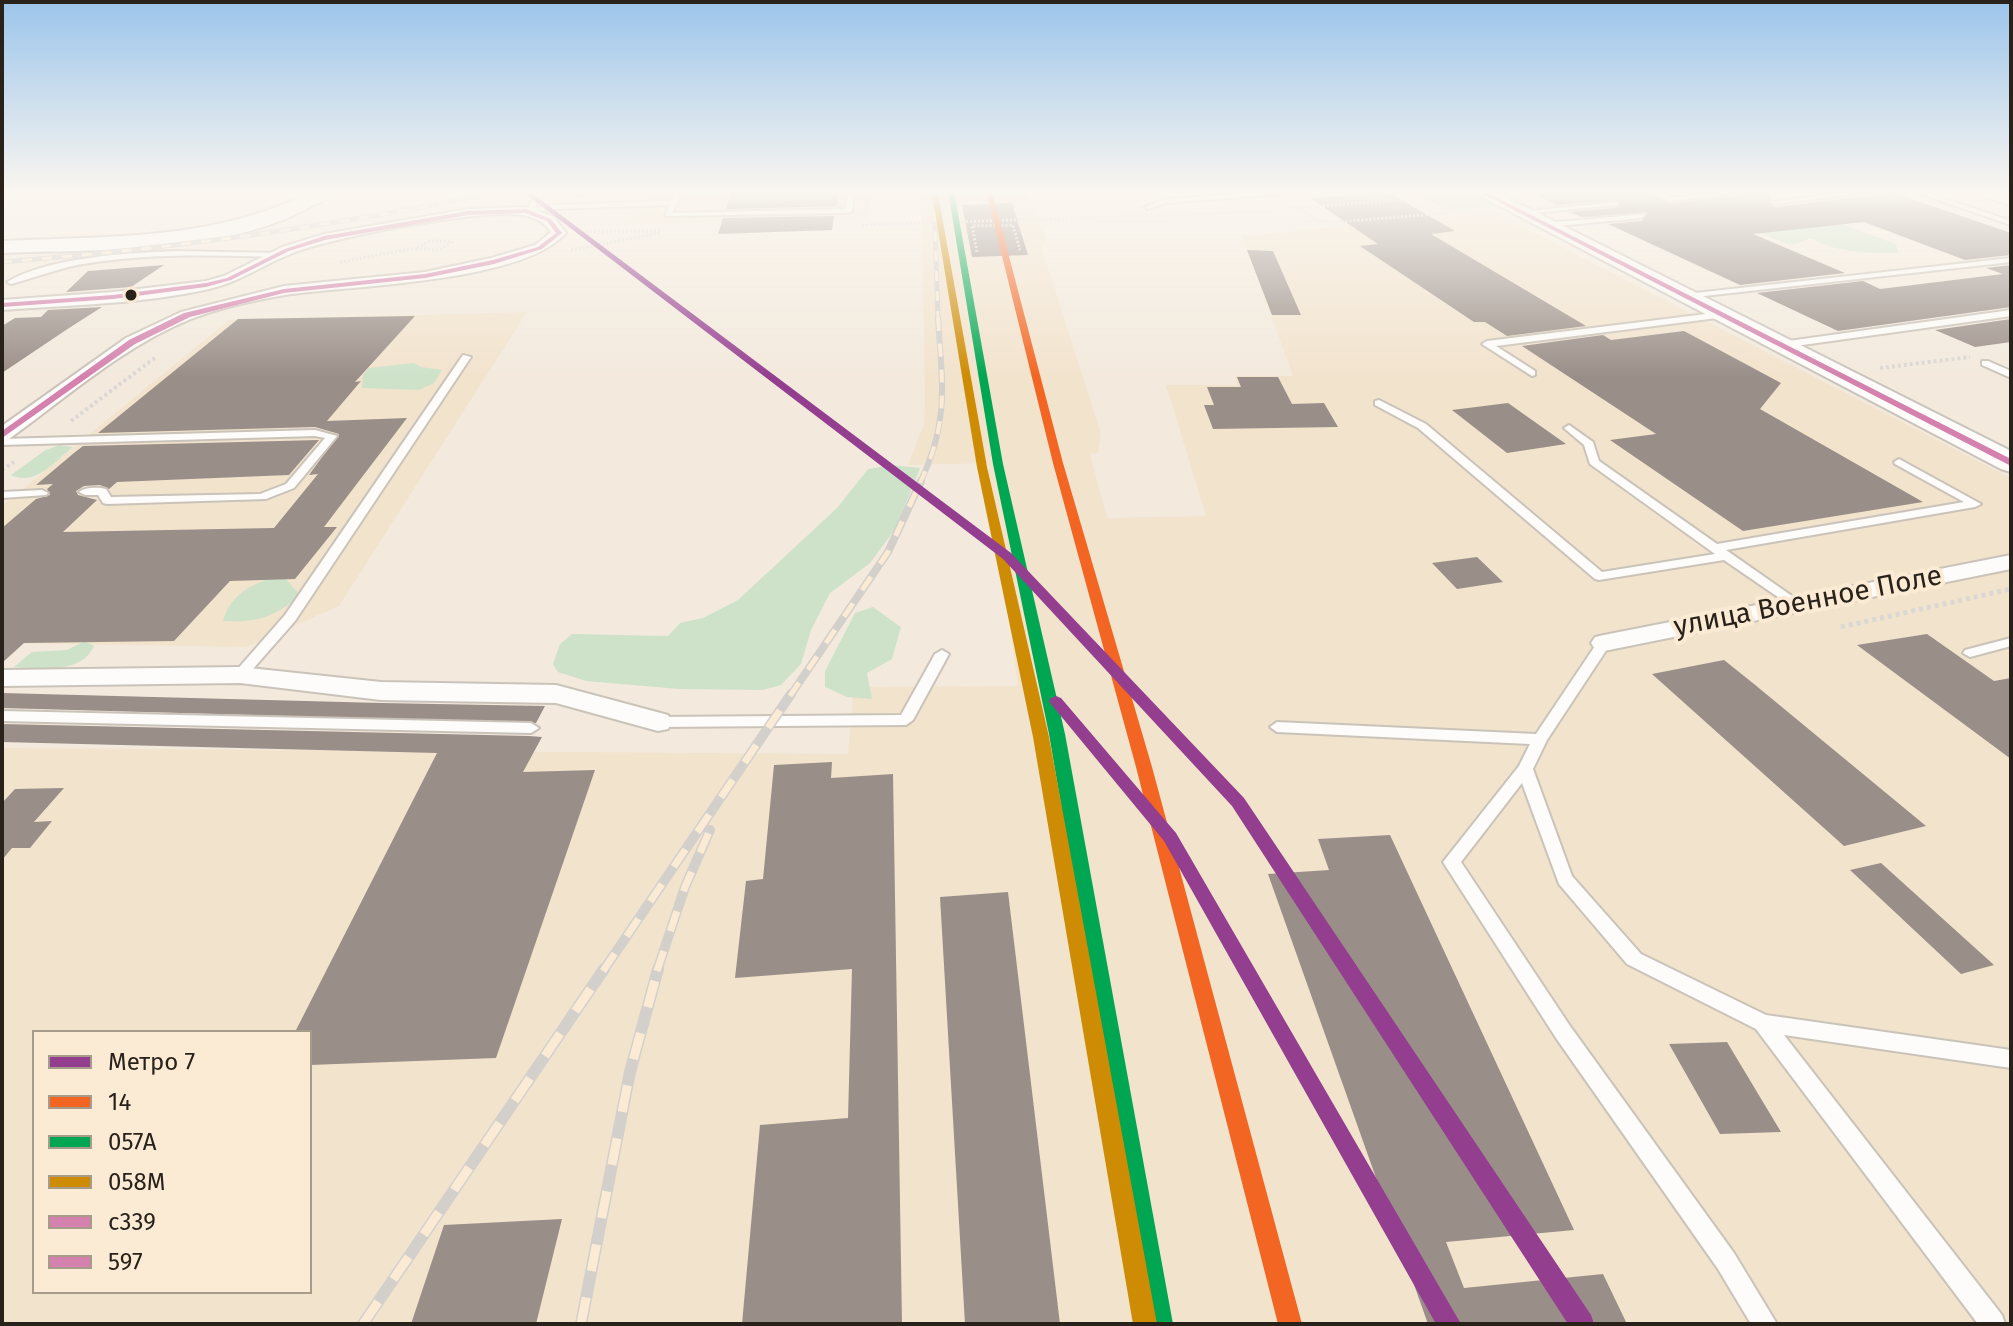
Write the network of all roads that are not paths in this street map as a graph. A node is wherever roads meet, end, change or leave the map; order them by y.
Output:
1 (190, 253) edge
2 (223, 253) edge
3 (283, 253) edge
4 (524, 253) edge
5 (1601, 253) edge
6 (277, 255) junction
7 (2011, 260) edge
8 (11, 282) dead end
9 (1686, 296) junction
10 (2, 305) edge
11 (2011, 313) edge
12 (1722, 315) junction
13 (1781, 345) junction
14 (466, 357) dead end
15 (1985, 363) road end
16 (1532, 373) dead end
17 (2011, 375) edge
18 (1379, 403) dead end
19 (1569, 428) dead end
20 (2, 435) edge
21 (2, 442) edge
22 (1899, 462) dead end
23 (2011, 463) edge
24 (85, 492) dead end
25 (42, 493) dead end
26 (2, 495) edge
27 (1720, 552) junction
28 (2007, 566) edge
29 (1794, 604) junction
30 (2011, 642) edge
31 (1604, 643) joint
32 (1970, 653) dead end
33 (942, 654) dead end
34 (240, 675) junction
35 (2, 678) edge
36 (2, 716) edge
37 (658, 722) joint
38 (1277, 727) dead end
39 (531, 728) dead end
40 (1540, 739) junction
41 (1525, 769) junction
42 (1763, 1023) junction
43 (2011, 1059) edge
44 (1765, 1324) edge
45 (1993, 1324) edge

1 - 8 lane
2 - 6 lane
3 - 6 street
4 - 20 street
5 - 9 street
6 - 10 street
7 - 9 lane
9 - 12 street
11 - 13 lane
12 - 13 street
12 - 16 lane
13 - 23 street
14 - 34 lane
15 - 17 lane
18 - 27 lane
19 - 27 lane
21 - 24 lane
22 - 27 lane
25 - 26 lane
27 - 29 lane
28 - 29 street, улица Военное Поле
29 - 31 street, улица Военное Поле
30 - 32 lane
31 - 40 lane
33 - 37 lane
34 - 35 street
34 - 37 street
36 - 39 lane
38 - 40 lane
40 - 41 lane
41 - 42 lane
41 - 44 lane
42 - 43 lane
42 - 45 lane

